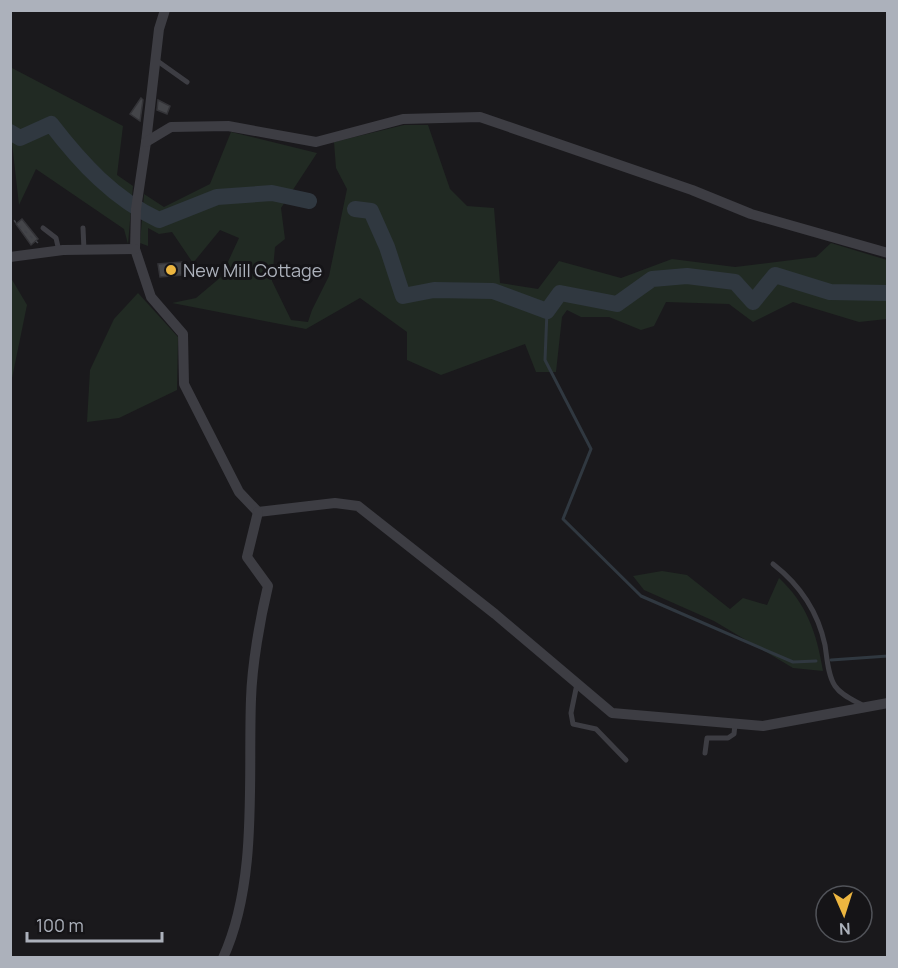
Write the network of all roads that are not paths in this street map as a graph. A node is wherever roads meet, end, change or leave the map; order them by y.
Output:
1 (165, 10) edge
2 (156, 60) junction
3 (187, 82) dead end
4 (146, 142) junction
5 (44, 228) dead end
6 (83, 228) dead end
7 (135, 249) junction
8 (84, 250) junction
9 (53, 251) junction
10 (888, 253) edge
11 (10, 256) edge
12 (258, 512) junction
13 (773, 564) dead end
14 (577, 684) junction
15 (888, 703) edge
16 (864, 706) junction
17 (735, 724) junction
18 (705, 753) dead end
19 (626, 760) dead end
20 (223, 957) edge

1 - 2 street
2 - 3 lane
2 - 4 street
4 - 7 street
4 - 10 street
5 - 9 lane
6 - 8 lane
7 - 8 street
7 - 12 street
8 - 9 street
9 - 11 street
12 - 14 street
12 - 20 street
13 - 16 lane
14 - 17 street
14 - 19 lane
15 - 16 street
16 - 17 street
17 - 18 lane

